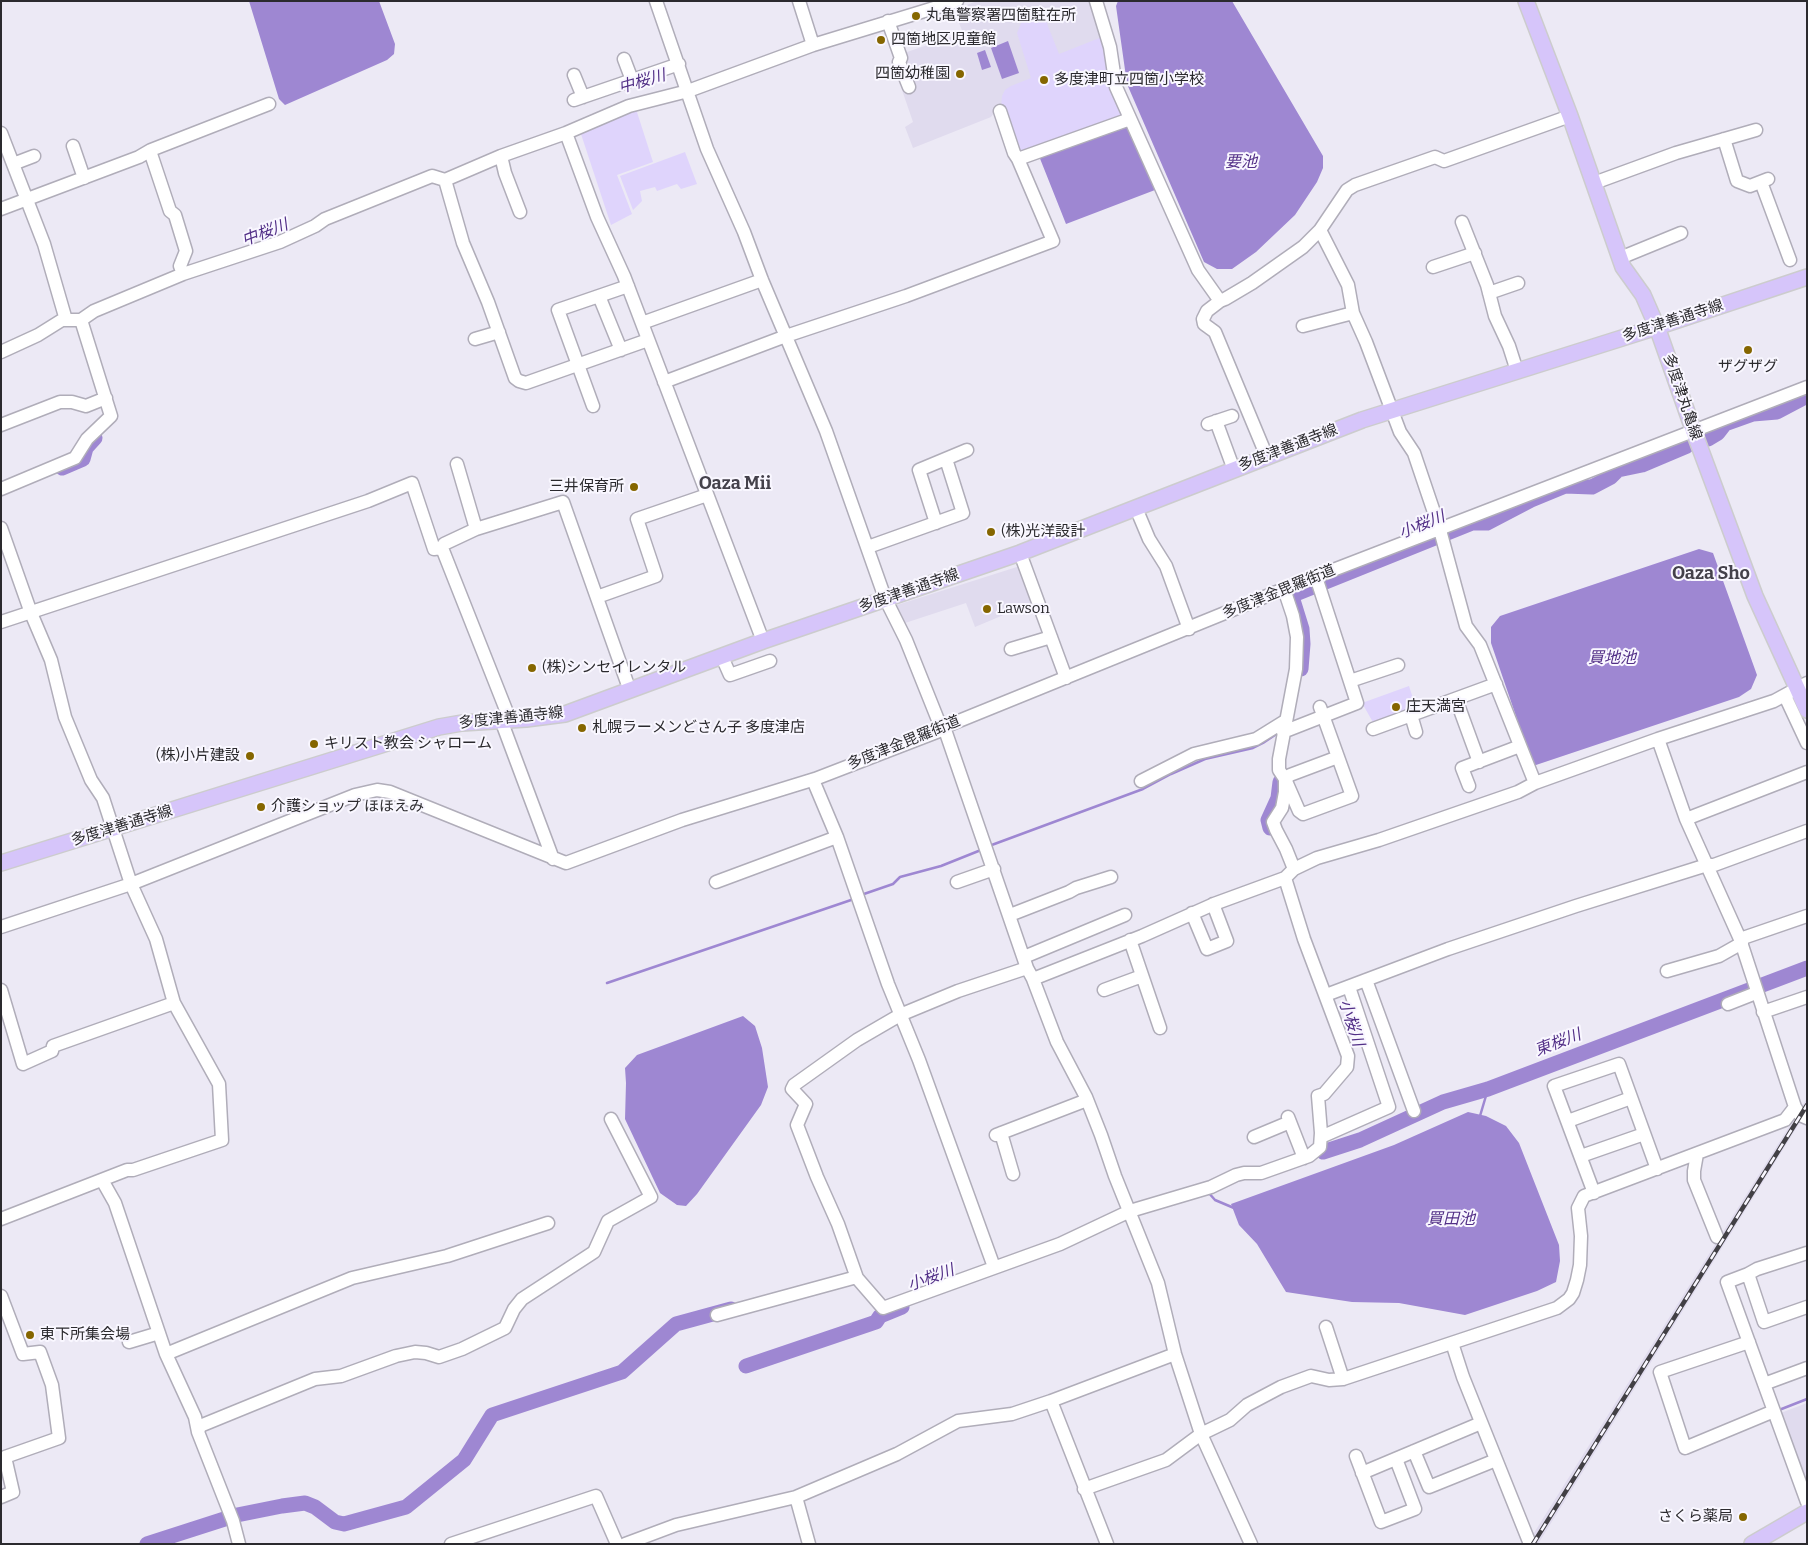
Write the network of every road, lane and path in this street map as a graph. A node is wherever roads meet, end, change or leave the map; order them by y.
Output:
1 (656, 1) edge
2 (799, 1) edge
3 (1096, 1) edge
4 (1526, 1) edge
5 (951, 2) edge
6 (888, 21) junction
7 (814, 45) junction
8 (624, 58) dead end
9 (678, 64) junction
10 (574, 75) dead end
11 (632, 80) junction
12 (909, 87) dead end
13 (688, 91) junction
14 (268, 104) dead end
15 (1000, 112) dead end
16 (1570, 116) junction
17 (1130, 120) junction
18 (1756, 130) dead end
19 (1, 132) edge
20 (566, 133) junction
21 (1724, 139) junction
22 (72, 146) dead end
23 (148, 152) junction
24 (34, 156) dead end
25 (501, 156) junction
26 (1018, 159) junction
27 (13, 164) junction
28 (84, 178) junction
29 (441, 178) junction
30 (1594, 183) junction
31 (26, 200) junction
32 (1, 209) edge
33 (520, 212) dead end
34 (1462, 222) dead end
35 (1320, 230) junction
36 (1681, 233) dead end
37 (1475, 253) junction
38 (1620, 258) junction
39 (1790, 260) dead end
40 (1433, 267) dead end
41 (182, 274) junction
42 (1807, 277) edge
43 (762, 280) junction
44 (1518, 283) dead end
45 (628, 286) junction
46 (1489, 292) junction
47 (599, 296) junction
48 (1220, 301) junction
49 (1353, 313) junction
50 (66, 320) junction
51 (82, 323) junction
52 (642, 323) junction
53 (1303, 326) dead end
54 (1657, 327) junction
55 (499, 332) junction
56 (786, 336) junction
57 (475, 339) dead end
58 (648, 340) junction
59 (621, 350) junction
60 (1, 352) edge
61 (578, 365) junction
62 (1517, 371) junction
63 (664, 382) junction
64 (1807, 387) edge
65 (103, 399) junction
66 (593, 406) dead end
67 (1392, 410) junction
68 (1232, 416) dead end
69 (1, 424) edge
70 (1694, 432) junction
71 (968, 450) dead end
72 (1267, 457) junction
73 (946, 459) junction
74 (457, 464) dead end
75 (1234, 470) junction
76 (1, 489) edge
77 (707, 495) junction
78 (1136, 508) junction
79 (936, 523) junction
80 (1, 528) edge
81 (476, 529) junction
82 (1440, 530) junction
83 (868, 547) junction
84 (442, 548) junction
85 (1020, 553) junction
86 (1316, 577) junction
87 (1284, 589) junction
88 (597, 597) junction
89 (885, 598) junction
90 (32, 613) junction
91 (1, 622) edge
92 (1189, 629) junction
93 (1051, 637) junction
94 (763, 642) junction
95 (1011, 650) dead end
96 (722, 656) junction
97 (770, 661) dead end
98 (1398, 665) dead end
99 (1066, 678) junction
100 (1350, 681) junction
101 (1496, 684) junction
102 (1796, 689) edge
103 (630, 691) junction
104 (1456, 699) junction
105 (1807, 710) edge
106 (1322, 712) junction
107 (1411, 715) junction
108 (505, 720) junction
109 (1284, 727) junction
110 (943, 728) junction
111 (1373, 729) dead end
112 (1416, 732) dead end
113 (1658, 739) junction
114 (1807, 743) edge
115 (1520, 746) junction
116 (1338, 757) junction
117 (1479, 762) junction
118 (1807, 772) edge
119 (1285, 779) junction
120 (813, 780) junction
121 (1141, 781) dead end
122 (1534, 783) junction
123 (1469, 786) dead end
124 (1686, 819) junction
125 (114, 828) junction
126 (1807, 831) edge
127 (837, 837) junction
128 (553, 859) junction
129 (1, 863) edge
130 (1707, 865) junction
131 (994, 869) junction
132 (1289, 874) junction
133 (1111, 877) dead end
134 (716, 882) dead end
135 (957, 882) dead end
136 (132, 884) junction
137 (1212, 904) junction
138 (1192, 913) junction
139 (1010, 915) junction
140 (1124, 916) dead end
141 (1807, 916) edge
142 (1, 927) edge
143 (1130, 940) junction
144 (1741, 941) junction
145 (1028, 968) junction
146 (1666, 971) dead end
147 (1142, 976) junction
148 (1366, 980) junction
149 (1348, 987) junction
150 (1, 990) edge
151 (1104, 990) dead end
152 (1755, 990) junction
153 (1326, 996) junction
154 (1807, 997) edge
155 (174, 1003) junction
156 (1728, 1004) dead end
157 (1763, 1012) junction
158 (900, 1015) junction
159 (1160, 1028) dead end
160 (1631, 1098) junction
161 (1087, 1100) junction
162 (1795, 1107) junction
163 (1414, 1111) dead end
164 (1807, 1118) edge
165 (611, 1119) dead end
166 (1568, 1121) junction
167 (1644, 1134) junction
168 (1323, 1136) junction
169 (1254, 1137) dead end
170 (1697, 1154) junction
171 (1581, 1156) junction
172 (1304, 1158) junction
173 (1657, 1169) junction
174 (1013, 1174) dead end
175 (102, 1180) junction
176 (1594, 1192) junction
177 (1130, 1211) junction
178 (1, 1220) edge
179 (548, 1222) dead end
180 (1717, 1237) dead end
181 (1807, 1253) edge
182 (994, 1267) junction
183 (1748, 1274) junction
184 (852, 1279) junction
185 (1, 1296) edge
186 (1805, 1311) edge
187 (718, 1315) dead end
188 (1326, 1327) dead end
189 (159, 1333) junction
190 (129, 1342) dead end
191 (1749, 1342) junction
192 (1452, 1343) junction
193 (166, 1354) junction
194 (1175, 1354) junction
195 (1807, 1368) edge
196 (1343, 1379) junction
197 (1764, 1384) junction
198 (1051, 1401) junction
199 (1774, 1411) junction
200 (1481, 1423) junction
201 (197, 1434) junction
202 (1201, 1434) junction
203 (1414, 1451) junction
204 (1356, 1456) dead end
205 (1396, 1459) junction
206 (1496, 1460) junction
207 (1362, 1473) junction
208 (1084, 1489) junction
209 (1, 1497) edge
210 (796, 1497) junction
211 (1807, 1502) edge
212 (1807, 1512) edge
213 (239, 1544) edge
214 (452, 1544) edge
215 (617, 1544) edge
216 (624, 1544) edge
217 (809, 1544) edge
218 (1107, 1544) edge
219 (1251, 1544) edge
220 (1530, 1544) edge
221 (1752, 1544) edge

1 - 9 street
2 - 7 street
3 - 17 street
4 - 16 main road, 多度津丸亀線
5 - 6 street
6 - 7 street
6 - 12 street
7 - 13 street
8 - 11 street
9 - 11 street
9 - 13 street
10 - 11 street
13 - 20 street
13 - 43 street
14 - 23 street
15 - 26 street
16 - 30 main road, 多度津丸亀線
16 - 35 street
17 - 26 street
17 - 48 street
18 - 21 street
19 - 27 street
20 - 25 street
20 - 45 street
21 - 30 street
21 - 39 street
22 - 28 street
23 - 28 street
23 - 41 street
24 - 27 street
25 - 29 street
25 - 33 street
26 - 56 street
27 - 31 street
28 - 31 street
29 - 41 street
29 - 55 street
30 - 38 main road, 多度津丸亀線
31 - 32 street
31 - 50 street
34 - 37 street
35 - 48 street
35 - 49 street
36 - 38 street
37 - 40 street
37 - 46 street
38 - 54 main road, 多度津丸亀線
41 - 51 street
42 - 54 main road, 多度津善通寺線
43 - 52 street
43 - 56 street
44 - 46 street
45 - 47 street
45 - 52 street
46 - 62 street
47 - 59 street
47 - 61 street
48 - 72 street
49 - 53 street
49 - 67 street
50 - 51 street
50 - 60 street
51 - 65 street
52 - 58 street
54 - 62 main road, 多度津善通寺線
54 - 70 main road, 多度津丸亀線
55 - 57 street
55 - 61 street
56 - 63 street
56 - 83 street
58 - 59 street
58 - 63 street
59 - 61 street
61 - 66 street
62 - 67 main road, 多度津善通寺線
63 - 77 street
64 - 70 street, 多度津金毘羅街道
65 - 69 street
65 - 76 street
67 - 72 main road, 多度津善通寺線
67 - 82 street
68 - 75 street
70 - 82 street, 多度津金毘羅街道
70 - 102 main road, 多度津丸亀線
71 - 73 street
72 - 75 main road, 多度津善通寺線
73 - 79 street
73 - 79 street
74 - 81 street
75 - 78 main road, 多度津善通寺線
77 - 88 street
77 - 94 street
78 - 85 main road, 多度津善通寺線
78 - 92 street
79 - 83 street
80 - 90 street
81 - 84 street
81 - 88 street
82 - 86 street, 多度津金毘羅街道
82 - 101 street
83 - 89 street
84 - 90 street
84 - 108 street
85 - 89 main road, 多度津善通寺線
85 - 93 street
86 - 87 street, 多度津金毘羅街道
86 - 100 street
87 - 92 street, 多度津金毘羅街道
87 - 109 street
88 - 103 street
89 - 94 main road, 多度津善通寺線
89 - 110 street
90 - 91 street
90 - 125 street
92 - 99 street, 多度津金毘羅街道
93 - 95 street
93 - 99 street
94 - 96 main road, 多度津善通寺線
96 - 97 street
96 - 103 main road, 多度津善通寺線
98 - 100 street
99 - 110 street, 多度津金毘羅街道
100 - 106 street
101 - 104 street
101 - 115 street
102 - 105 main road, 多度津丸亀線
102 - 113 street
102 - 114 street
103 - 108 main road, 多度津善通寺線
104 - 107 street
104 - 117 street
106 - 109 street
106 - 116 street
107 - 111 street
107 - 112 street
108 - 125 main road, 多度津善通寺線
108 - 128 street
109 - 119 street
109 - 121 street
110 - 120 street, 多度津金毘羅街道
110 - 131 street
113 - 122 street
113 - 124 street
115 - 117 street
115 - 122 street
116 - 119 street
116 - 119 street
117 - 123 street
118 - 124 street
119 - 132 street
120 - 127 street
120 - 128 street, 多度津金毘羅街道
122 - 132 street
124 - 130 street
125 - 129 main road, 多度津善通寺線
125 - 136 street
126 - 130 street
127 - 134 street
127 - 158 street
128 - 136 street
130 - 144 street
130 - 148 street
131 - 135 street
131 - 139 street
132 - 137 street
132 - 153 street
133 - 139 street
136 - 142 street
136 - 155 street
137 - 138 street
137 - 138 street
138 - 143 street
139 - 145 street
140 - 145 street
141 - 144 street
143 - 145 street
143 - 147 street
144 - 146 street
144 - 152 street
145 - 158 street
145 - 161 street
147 - 151 street
147 - 159 street
148 - 149 street
148 - 163 street
149 - 153 street
149 - 168 street
150 - 155 street
152 - 156 street
152 - 157 street
153 - 168 street
154 - 157 street
155 - 175 street
157 - 162 street
158 - 182 street
158 - 184 street
160 - 166 street
160 - 166 street
160 - 167 street
161 - 174 street
161 - 177 street
162 - 164 street
162 - 170 street
165 - 201 street
166 - 171 street
167 - 171 street
167 - 173 street
168 - 172 street
169 - 172 street
170 - 173 street
170 - 180 street
171 - 176 street
172 - 177 street
173 - 176 street
175 - 178 street
175 - 189 street
176 - 192 street
177 - 182 street
177 - 194 street
179 - 193 street
181 - 183 street
182 - 184 street
183 - 186 street
183 - 191 street
184 - 187 street
185 - 209 street
188 - 196 street
189 - 190 street
189 - 193 street
191 - 197 street
191 - 199 street
192 - 196 street
192 - 200 street
193 - 201 street
194 - 198 street
194 - 202 street
195 - 197 street
196 - 202 street
197 - 199 street
198 - 208 street
198 - 210 street
199 - 211 street
200 - 203 street
200 - 206 street
201 - 213 street
202 - 208 street
202 - 219 street
203 - 205 street
203 - 206 street
204 - 207 street
205 - 207 street
205 - 207 street
206 - 220 street
208 - 218 street
210 - 216 street
210 - 217 street
212 - 221 main road
214 - 215 street

